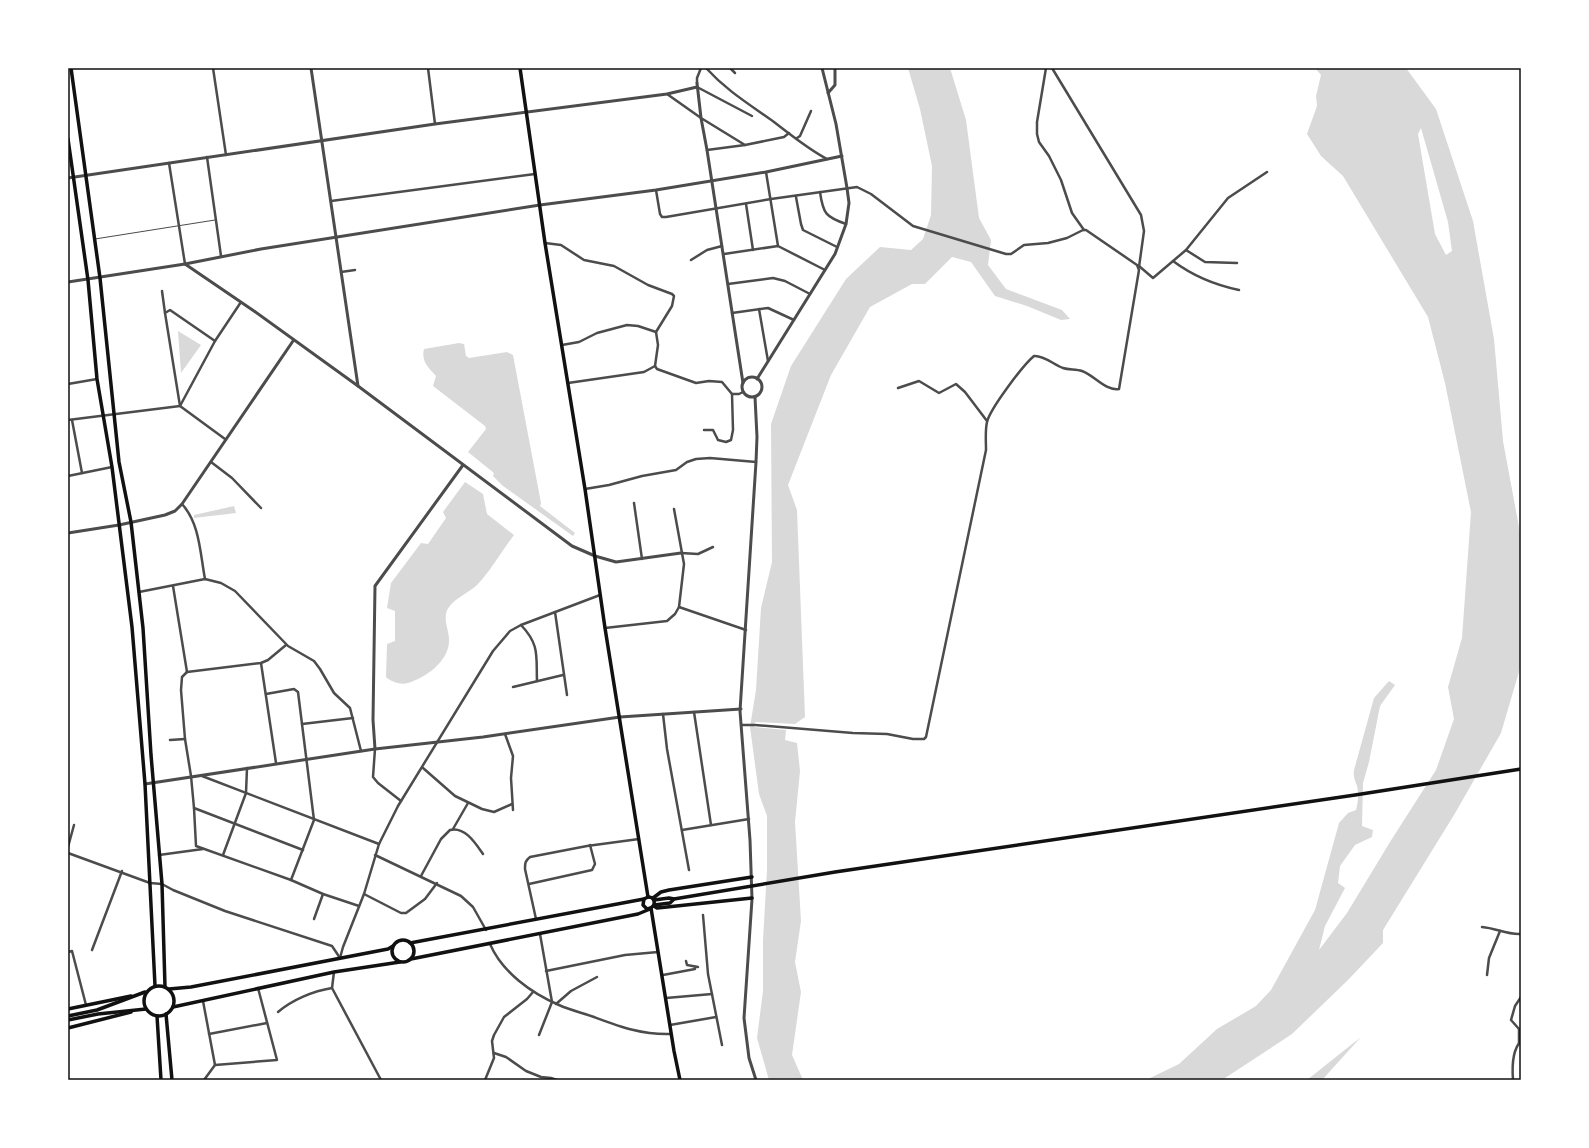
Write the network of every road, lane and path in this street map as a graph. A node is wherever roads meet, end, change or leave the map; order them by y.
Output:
1 (70, 68) edge
2 (213, 68) edge
3 (311, 68) edge
4 (428, 68) edge
5 (520, 68) edge
6 (701, 68) edge
7 (706, 68) edge
8 (730, 68) edge
9 (822, 68) edge
10 (835, 68) edge
11 (1046, 68) edge
12 (1052, 68) edge
13 (735, 73) dead end
14 (697, 85) junction
15 (828, 93) junction
16 (667, 94) junction
17 (811, 111) dead end
18 (526, 113) junction
19 (752, 116) dead end
20 (701, 118) junction
21 (435, 124) junction
22 (789, 132) junction
23 (797, 138) junction
24 (68, 139) edge
25 (321, 140) junction
26 (745, 145) junction
27 (707, 150) junction
28 (226, 155) junction
29 (842, 156) junction
30 (207, 158) junction
31 (828, 159) junction
32 (169, 163) junction
33 (766, 172) junction
34 (1267, 172) dead end
35 (536, 174) junction
36 (86, 176) junction
37 (68, 178) edge
38 (73, 178) junction
39 (712, 180) junction
40 (847, 188) junction
41 (656, 190) junction
42 (820, 192) junction
43 (796, 197) junction
44 (771, 199) junction
45 (331, 201) junction
46 (746, 204) junction
47 (540, 205) junction
48 (716, 210) junction
49 (216, 220) junction
50 (846, 224) junction
51 (179, 226) junction
52 (1084, 230) junction
53 (337, 238) junction
54 (95, 239) junction
55 (546, 243) junction
56 (722, 246) junction
57 (778, 246) junction
58 (837, 247) junction
59 (753, 250) junction
60 (1186, 250) junction
61 (724, 254) junction
62 (221, 256) junction
63 (691, 260) dead end
64 (1173, 260) junction
65 (1237, 263) dead end
66 (185, 264) junction
67 (1139, 267) junction
68 (356, 270) dead end
69 (825, 270) junction
70 (342, 272) junction
71 (100, 278) junction
72 (88, 280) junction
73 (68, 282) edge
74 (728, 284) junction
75 (1239, 290) dead end
76 (162, 292) dead end
77 (810, 294) junction
78 (241, 302) junction
79 (759, 309) junction
80 (165, 313) junction
81 (732, 313) junction
82 (794, 320) junction
83 (656, 332) junction
84 (215, 341) junction
85 (293, 341) junction
86 (562, 345) junction
87 (768, 361) junction
88 (655, 366) junction
89 (97, 379) junction
90 (757, 379) junction
91 (568, 383) junction
92 (743, 383) junction
93 (68, 384) edge
94 (358, 386) junction
95 (898, 388) dead end
96 (743, 392) junction
97 (732, 394) junction
98 (755, 397) junction
99 (180, 406) junction
100 (103, 415) junction
101 (114, 415) junction
102 (70, 420) edge
103 (987, 422) junction
104 (704, 430) dead end
105 (226, 439) junction
106 (211, 462) junction
107 (756, 462) junction
108 (463, 465) junction
109 (112, 467) junction
110 (82, 473) junction
111 (68, 476) edge
112 (585, 489) junction
113 (634, 503) dead end
114 (182, 504) junction
115 (261, 508) dead end
116 (674, 509) dead end
117 (131, 522) junction
118 (119, 525) junction
119 (68, 533) edge
120 (713, 547) dead end
121 (681, 553) junction
122 (595, 556) junction
123 (642, 558) junction
124 (205, 579) junction
125 (174, 586) junction
126 (139, 592) junction
127 (600, 595) junction
128 (679, 607) junction
129 (555, 612) junction
130 (521, 625) junction
131 (605, 628) junction
132 (746, 630) junction
133 (286, 645) junction
134 (261, 663) junction
135 (187, 672) junction
136 (563, 675) junction
137 (537, 682) junction
138 (513, 687) dead end
139 (266, 694) junction
140 (567, 695) dead end
141 (740, 710) junction
142 (694, 712) junction
143 (663, 714) junction
144 (620, 717) junction
145 (353, 718) junction
146 (302, 724) junction
147 (742, 725) junction
148 (505, 734) junction
149 (185, 739) junction
150 (170, 740) dead end
151 (438, 742) junction
152 (375, 749) junction
153 (361, 751) junction
154 (307, 759) junction
155 (276, 763) junction
156 (247, 767) junction
157 (423, 768) junction
158 (1521, 769) edge
159 (199, 775) junction
160 (191, 776) junction
161 (154, 782) junction
162 (145, 784) junction
163 (246, 793) junction
164 (401, 801) junction
165 (468, 803) junction
166 (512, 804) junction
167 (194, 808) junction
168 (513, 810) dead end
169 (749, 819) junction
170 (314, 820) junction
171 (235, 823) junction
172 (74, 825) dead end
173 (711, 825) junction
174 (453, 829) junction
175 (682, 830) junction
176 (639, 840) junction
177 (378, 844) junction
178 (590, 846) junction
179 (68, 847) edge
180 (203, 849) junction
181 (303, 850) junction
182 (68, 853) edge
183 (483, 854) dead end
184 (159, 855) junction
185 (223, 855) junction
186 (375, 855) junction
187 (689, 870) dead end
188 (122, 872) junction
189 (421, 876) junction
190 (752, 877) junction
191 (291, 880) junction
192 (150, 883) junction
193 (436, 883) junction
194 (162, 884) junction
195 (528, 884) junction
196 (323, 894) junction
197 (364, 894) junction
198 (752, 898) junction
199 (650, 899) junction
200 (674, 899) junction
201 (359, 906) junction
202 (652, 907) junction
203 (702, 915) dead end
204 (314, 919) dead end
205 (536, 920) junction
206 (1482, 927) dead end
207 (486, 930) junction
208 (1500, 931) junction
209 (540, 934) junction
210 (1521, 934) edge
211 (410, 943) junction
212 (490, 944) junction
213 (393, 946) junction
214 (92, 950) dead end
215 (68, 952) edge
216 (659, 952) junction
217 (340, 958) junction
218 (411, 959) junction
219 (686, 960) dead end
220 (400, 962) junction
221 (546, 971) junction
222 (334, 972) junction
223 (1487, 974) dead end
224 (663, 975) junction
225 (597, 978) dead end
226 (155, 986) junction
227 (164, 986) junction
228 (258, 988) junction
229 (332, 988) junction
230 (169, 989) junction
231 (147, 991) junction
232 (533, 992) junction
233 (142, 994) junction
234 (712, 994) junction
235 (1521, 997) edge
236 (666, 998) junction
237 (202, 1000) junction
238 (554, 1003) junction
239 (86, 1005) junction
240 (173, 1007) junction
241 (68, 1008) edge
242 (140, 1009) junction
243 (146, 1009) junction
244 (98, 1012) junction
245 (278, 1012) dead end
246 (166, 1014) junction
247 (68, 1016) edge
248 (157, 1016) junction
249 (716, 1017) junction
250 (68, 1020) edge
251 (267, 1023) junction
252 (670, 1025) junction
253 (68, 1028) edge
254 (209, 1034) junction
255 (671, 1034) junction
256 (540, 1035) dead end
257 (1520, 1042) edge
258 (722, 1045) dead end
259 (494, 1053) junction
260 (215, 1065) junction
261 (161, 1080) edge
262 (172, 1080) edge
263 (204, 1080) edge
264 (382, 1080) edge
265 (485, 1080) edge
266 (557, 1080) edge
267 (680, 1080) edge
268 (756, 1080) edge
269 (1513, 1080) edge

1 - 36 main road
2 - 28 street
3 - 25 street
4 - 21 street
5 - 18 main road
6 - 14 street
7 - 22 street
8 - 13 street
9 - 15 street
10 - 15 street
11 - 52 street
12 - 67 street
14 - 16 street
14 - 19 street
14 - 20 street
15 - 29 street
16 - 18 street
16 - 20 street
17 - 23 street
18 - 21 street
18 - 35 main road
20 - 26 street
20 - 27 street
21 - 25 street
22 - 23 street
22 - 26 street
23 - 31 street
24 - 38 main road
25 - 28 street
25 - 45 street
26 - 27 street
27 - 39 street
28 - 30 street
29 - 31 street
29 - 40 street
30 - 32 street
30 - 49 street
31 - 33 street
32 - 36 street
32 - 51 street
33 - 39 street
33 - 44 street
34 - 60 street
35 - 45 street
35 - 47 main road
36 - 38 street
36 - 54 main road
37 - 38 street
38 - 72 main road
39 - 41 street
39 - 48 street
40 - 42 street
40 - 50 street
40 - 52 street
41 - 47 street
41 - 48 street
42 - 43 street
42 - 50 street
43 - 44 street
43 - 58 street
44 - 46 street
44 - 57 street
45 - 53 street
46 - 48 street
46 - 59 street
47 - 53 street
47 - 55 main road
48 - 56 street
49 - 51 lane
49 - 62 street
50 - 58 street
51 - 54 lane
51 - 66 street
52 - 67 street
53 - 62 street
53 - 70 street
54 - 71 main road
55 - 83 street
55 - 86 main road
56 - 61 street
56 - 63 street
57 - 59 street
57 - 69 street
58 - 69 street
59 - 61 street
60 - 64 street
60 - 65 street
61 - 74 street
62 - 66 street
64 - 67 street
64 - 75 street
66 - 71 street
66 - 78 street
67 - 103 street
68 - 70 street
69 - 77 street
70 - 94 street
71 - 72 street
71 - 101 main road
72 - 73 street
72 - 89 main road
74 - 77 street
74 - 81 street
76 - 80 street
77 - 82 street
78 - 84 street
78 - 85 street
79 - 81 street
79 - 82 street
79 - 87 street
80 - 84 street
80 - 99 street
81 - 92 street
82 - 87 street
83 - 86 street
83 - 88 street
84 - 99 street
85 - 94 street
85 - 105 street
86 - 91 main road
87 - 90 street
88 - 91 street
88 - 97 street
89 - 93 street
89 - 100 main road
90 - 92 street
90 - 98 street
91 - 112 main road
92 - 96 street
94 - 108 street
95 - 103 street
96 - 97 street
96 - 98 street
97 - 104 street
98 - 107 street
99 - 101 street
99 - 105 street
100 - 101 street
100 - 102 street
100 - 109 main road
101 - 117 main road
102 - 110 street
103 - 147 street
105 - 106 street
106 - 114 street
106 - 115 street
107 - 112 street
107 - 132 street
108 - 122 street
108 - 152 street
109 - 110 street
109 - 118 main road
110 - 111 street
112 - 122 main road
113 - 123 street
114 - 117 street
114 - 124 street
116 - 121 street
117 - 118 street
117 - 126 main road
118 - 119 street
118 - 162 main road
120 - 121 street
121 - 123 street
121 - 128 street
122 - 123 street
122 - 127 main road
124 - 125 street
124 - 133 street
125 - 126 street
125 - 135 street
126 - 161 main road
127 - 129 street
127 - 131 main road
128 - 131 street
128 - 132 street
129 - 130 street
129 - 136 street
130 - 137 street
130 - 151 street
131 - 144 main road
132 - 141 street
133 - 134 street
133 - 145 street
134 - 135 street
134 - 139 street
135 - 149 street
136 - 137 street
136 - 140 street
137 - 138 street
139 - 146 street
139 - 155 street
141 - 142 street
141 - 147 street
142 - 143 street
142 - 173 street
143 - 144 street
143 - 175 street
144 - 148 street
144 - 176 main road
145 - 146 street
145 - 153 street
146 - 154 street
147 - 169 street
148 - 151 street
148 - 166 street
149 - 150 street
149 - 160 street
151 - 152 street
151 - 157 street
152 - 153 street
152 - 164 street
153 - 154 street
154 - 155 street
154 - 170 street
155 - 156 street
156 - 159 street
156 - 163 street
157 - 164 street
157 - 165 street
158 - 200 main road
159 - 160 street
159 - 163 street
160 - 161 street
160 - 167 street
161 - 162 street
161 - 184 main road
162 - 192 main road
163 - 170 street
163 - 171 street
164 - 177 street
165 - 166 street
165 - 174 street
166 - 168 street
167 - 171 street
167 - 180 street
169 - 173 street
169 - 190 street
170 - 177 street
170 - 181 street
171 - 181 street
171 - 185 street
172 - 179 street
173 - 175 street
174 - 183 street
174 - 189 street
175 - 187 street
176 - 178 street
176 - 199 main road
177 - 186 street
178 - 195 street
178 - 195 street
180 - 184 street
180 - 185 street
181 - 191 street
182 - 188 street
184 - 194 main road
185 - 191 street
186 - 189 street
186 - 197 street
188 - 192 street
188 - 214 street
189 - 193 street
190 - 198 street
190 - 199 main road
191 - 196 street
192 - 194 street
192 - 226 main road
193 - 197 street
193 - 207 street
194 - 217 street
194 - 227 main road
195 - 205 street
196 - 201 street
196 - 204 street
197 - 201 street
198 - 202 main road
198 - 268 street
199 - 200 main road
199 - 202 main road
199 - 202 main road
199 - 205 main road
200 - 202 main road
201 - 217 street
202 - 209 main road
202 - 216 main road
203 - 234 street
205 - 207 main road
206 - 208 street
207 - 211 main road
208 - 210 street
208 - 223 street
209 - 212 main road
209 - 221 street
211 - 213 main road
211 - 218 main road
212 - 218 main road
212 - 232 street
213 - 217 main road
213 - 220 main road
215 - 239 street
216 - 221 street
216 - 224 main road
217 - 230 main road
218 - 220 main road
219 - 224 street
220 - 222 main road
221 - 238 street
222 - 228 main road
222 - 229 street
224 - 236 main road
225 - 238 street
226 - 227 main road
226 - 231 main road
227 - 230 main road
228 - 237 main road
228 - 251 street
229 - 245 street
229 - 264 street
230 - 240 main road
231 - 233 main road
231 - 243 main road
232 - 238 street
232 - 259 street
233 - 239 main road
233 - 244 main road
234 - 236 street
234 - 249 street
235 - 257 street
236 - 252 main road
237 - 240 main road
237 - 254 street
238 - 255 street
238 - 256 street
239 - 241 main road
240 - 246 main road
242 - 243 main road
242 - 244 main road
242 - 253 main road
243 - 248 main road
244 - 247 main road
244 - 250 main road
246 - 248 main road
246 - 262 main road
248 - 261 main road
249 - 252 street
249 - 258 street
251 - 254 street
251 - 260 street
252 - 255 main road
254 - 260 street
255 - 267 main road
257 - 269 street
259 - 265 street
259 - 266 street
260 - 263 street

